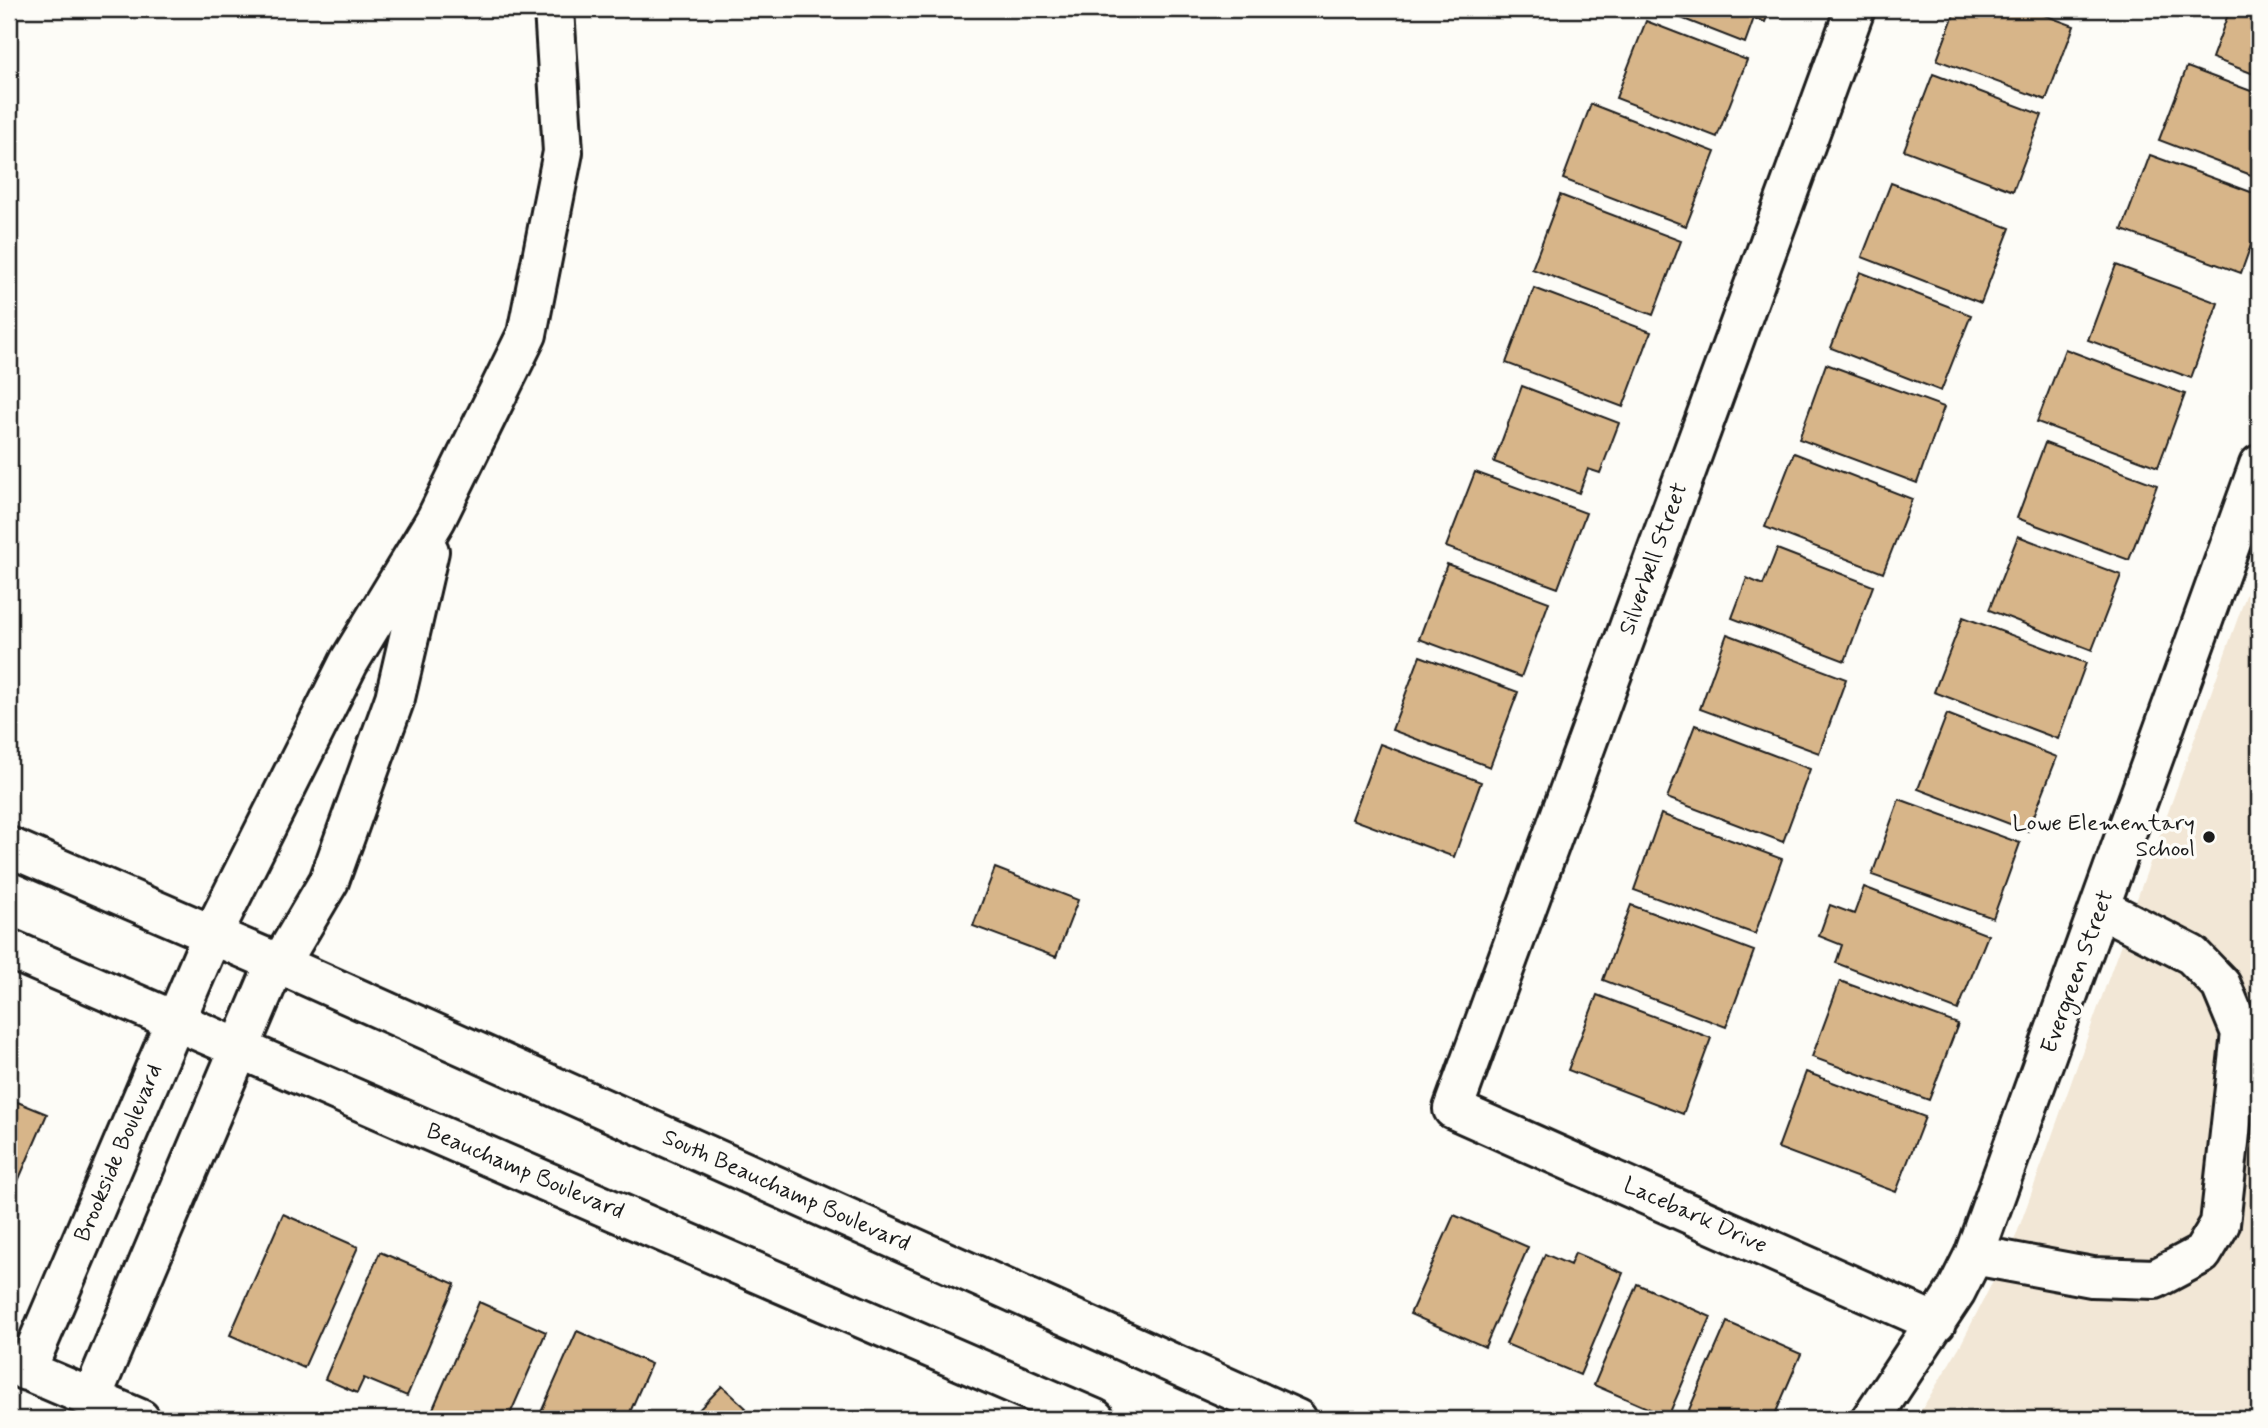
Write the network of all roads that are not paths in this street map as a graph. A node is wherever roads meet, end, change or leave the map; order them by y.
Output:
1 (554, 9) edge
2 (1855, 9) edge
3 (2259, 465) edge
4 (436, 519) junction
5 (9, 846) edge
6 (2101, 908) junction
7 (212, 935) junction
8 (9, 949) edge
9 (278, 963) junction
10 (175, 1021) junction
11 (241, 1049) junction
12 (1453, 1109) joint
13 (1975, 1255) junction
14 (1936, 1323) junction
15 (18, 1367) edge
16 (91, 1398) junction
17 (140, 1419) edge
18 (1095, 1419) edge
19 (1297, 1419) edge
20 (1871, 1419) edge

1 - 4 street
2 - 12 street, Silverbell Street
3 - 6 street, Evergreen Street
4 - 7 street, Brookside Boulevard
4 - 9 street
5 - 7 street
6 - 13 street, Evergreen Street
6 - 13 street
7 - 9 street
7 - 10 street, Brookside Boulevard
8 - 10 street, Beauchamp Boulevard
9 - 11 street
9 - 19 street, South Beauchamp Boulevard
10 - 11 street, Beauchamp Boulevard
10 - 15 street, Brookside Boulevard
11 - 16 street
11 - 18 street, Beauchamp Boulevard
12 - 14 street, Lacebark Drive
13 - 14 street, Evergreen Street
14 - 20 street, Evergreen Street
15 - 16 street
16 - 17 street

